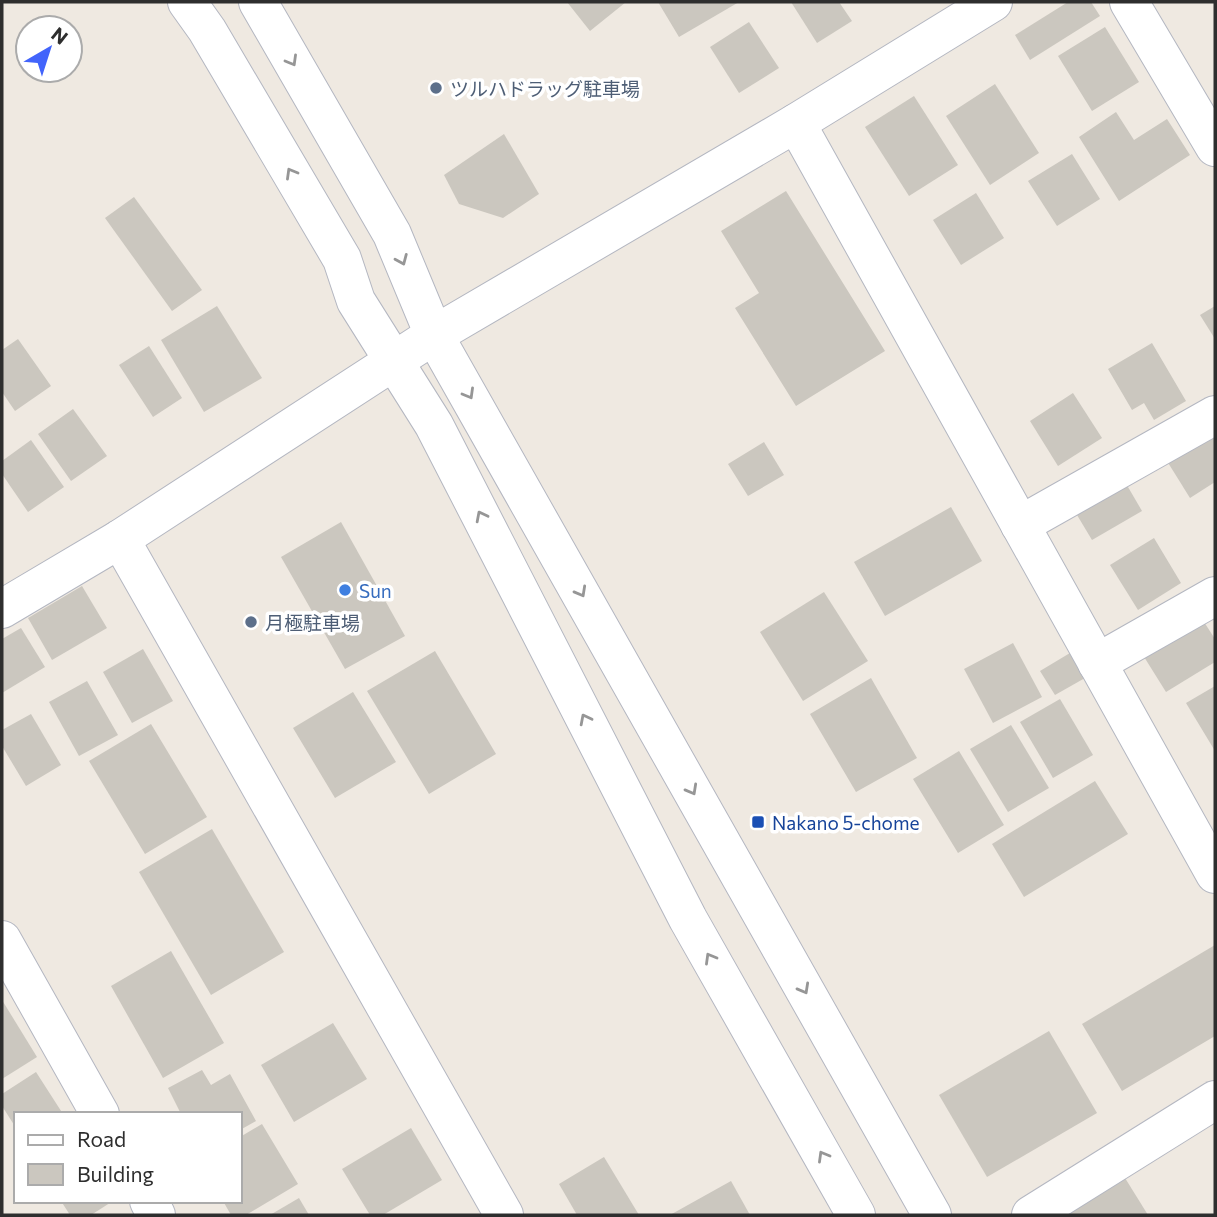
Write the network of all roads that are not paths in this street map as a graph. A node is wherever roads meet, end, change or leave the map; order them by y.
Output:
1 (187, 2) edge
2 (258, 2) edge
3 (993, 2) edge
4 (1129, 2) edge
5 (796, 123) junction
6 (1215, 147) edge
7 (434, 335) junction
8 (394, 364) junction
9 (1215, 415) edge
10 (1020, 525) junction
11 (120, 539) junction
12 (1215, 596) edge
13 (2, 609) edge
14 (1097, 663) junction
15 (1215, 874) edge
16 (2, 940) edge
17 (12, 979) edge
18 (1215, 1100) edge
19 (99, 1112) edge
20 (505, 1215) edge
21 (856, 1215) edge
22 (932, 1215) edge
23 (1031, 1215) edge

8 -> 1 street
2 -> 7 street
3 - 5 street
4 - 6 street
5 - 7 street
5 - 10 street
7 - 8 street
7 -> 22 street
8 - 11 street
21 -> 8 street
9 - 10 street
10 - 14 street
11 - 13 street
11 - 20 street
12 - 14 street
14 - 15 street
16 - 17 street
17 - 19 street
18 - 23 street

